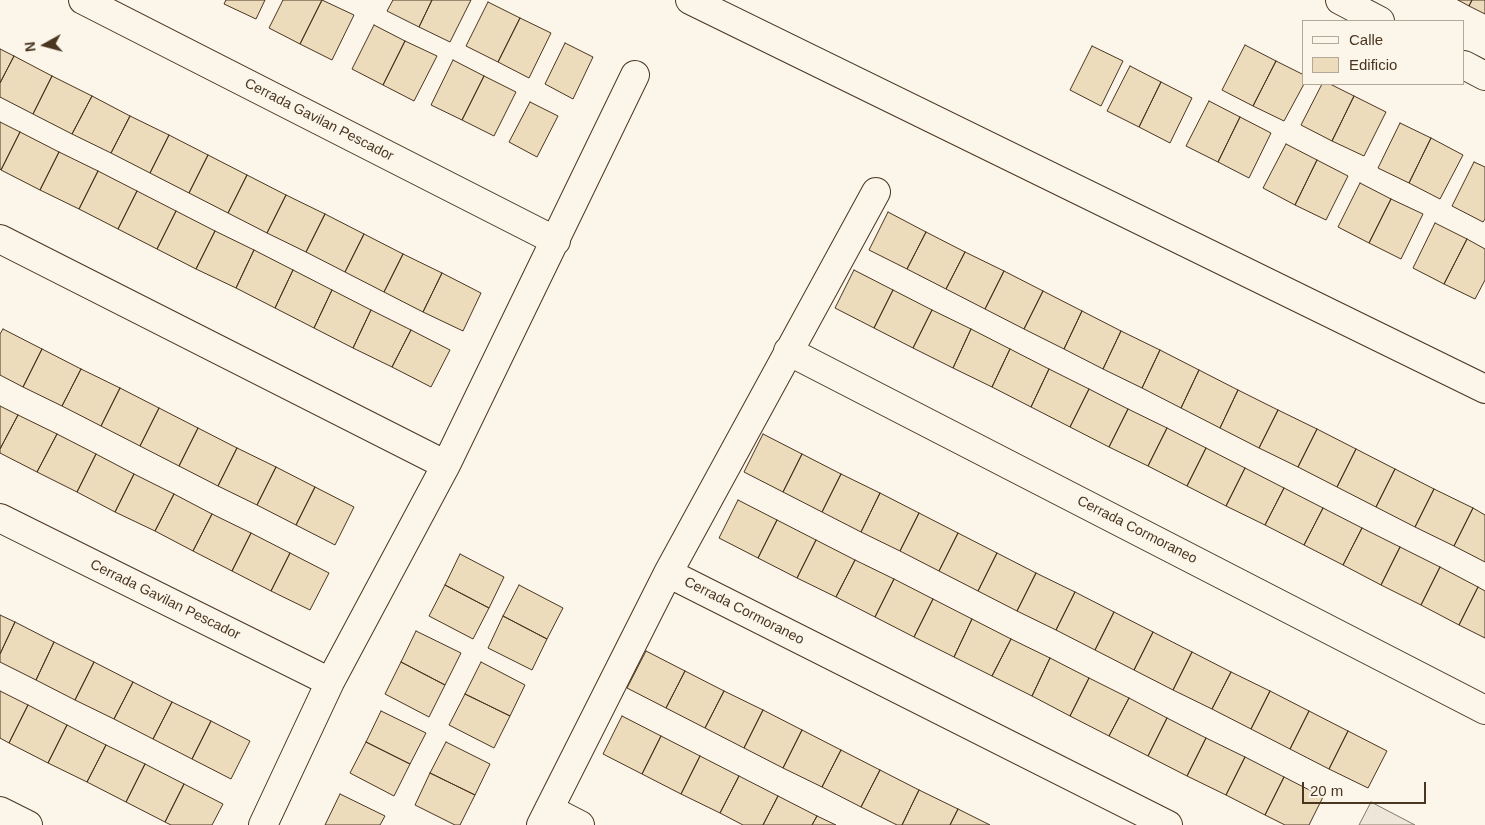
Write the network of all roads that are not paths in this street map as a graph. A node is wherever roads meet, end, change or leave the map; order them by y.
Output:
1 (83, 0) edge
2 (690, 0) edge
3 (1340, 0) edge
4 (1378, 20) edge
5 (1465, 66) edge
6 (635, 75) dead end
7 (1485, 76) edge
8 (876, 192) dead end
9 (0, 239) edge
10 (556, 241) junction
11 (788, 351) junction
12 (1485, 390) edge
13 (446, 465) junction
14 (0, 518) edge
15 (668, 573) junction
16 (330, 682) junction
17 (1485, 710) edge
18 (0, 811) edge
19 (545, 817) edge
20 (28, 825) edge
21 (263, 825) edge
22 (580, 825) edge
23 (1168, 825) edge

1 - 10 street, Cerrada Gavilan Pescador
2 - 12 street
3 - 4 street
5 - 7 street
6 - 10 street
8 - 11 street, Cerrada Cormoraneo
9 - 13 street
10 - 13 street
11 - 15 street, Cerrada Cormoraneo
11 - 17 street, Cerrada Cormoraneo
13 - 16 street
14 - 16 street, Cerrada Gavilan Pescador
15 - 19 street, Cerrada Cormoraneo
15 - 23 street, Cerrada Cormoraneo
16 - 21 street
18 - 20 street
19 - 22 street, Cerrada Cormoraneo

